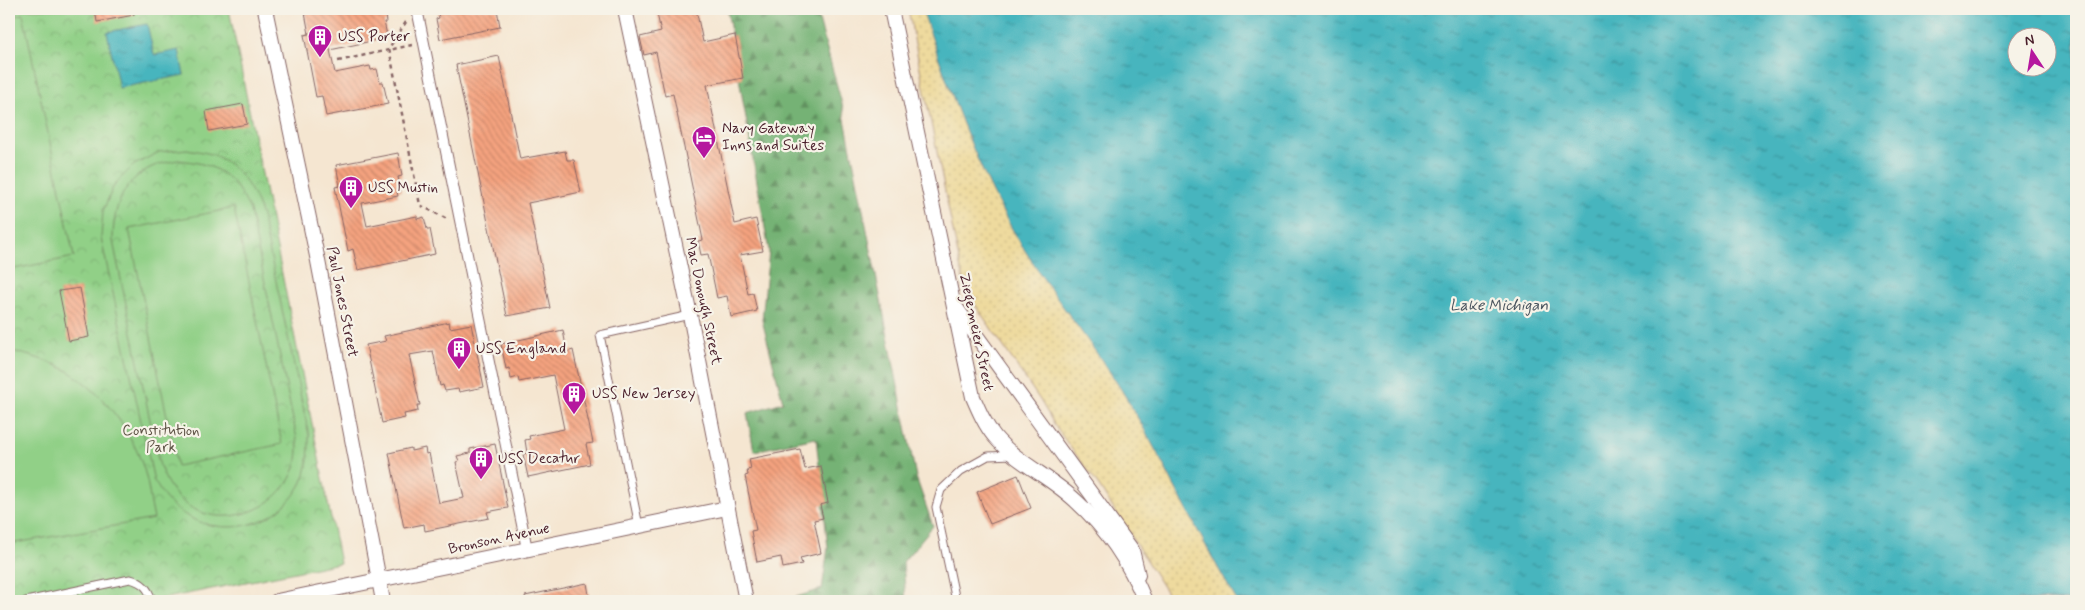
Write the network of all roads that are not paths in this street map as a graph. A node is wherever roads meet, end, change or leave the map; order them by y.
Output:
1 (265, 9) edge
2 (625, 9) edge
3 (891, 9) edge
4 (414, 13) edge
5 (953, 304) junction
6 (690, 315) junction
7 (1013, 455) junction
8 (727, 508) junction
9 (639, 526) junction
10 (527, 549) junction
11 (379, 580) junction
12 (1145, 600) edge
13 (26, 601) edge
14 (152, 601) edge
15 (277, 601) edge
16 (383, 601) edge
17 (746, 601) edge
18 (956, 601) edge

1 - 11 street, Paul Jones Street
2 - 6 street, Mac Donough Street
3 - 5 street, Ziegemeier Street
4 - 10 street
5 - 7 street, Ziegemeier Street
5 - 12 street
6 - 8 street, Mac Donough Street
6 - 9 lane
7 - 12 street, Ziegemeier Street
7 - 18 lane
8 - 9 street, Bronson Avenue
8 - 17 street, Mac Donough Street
9 - 10 street, Bronson Avenue
10 - 11 street, Bronson Avenue
11 - 15 street, Bronson Avenue
11 - 16 street, Paul Jones Street
13 - 14 lane

